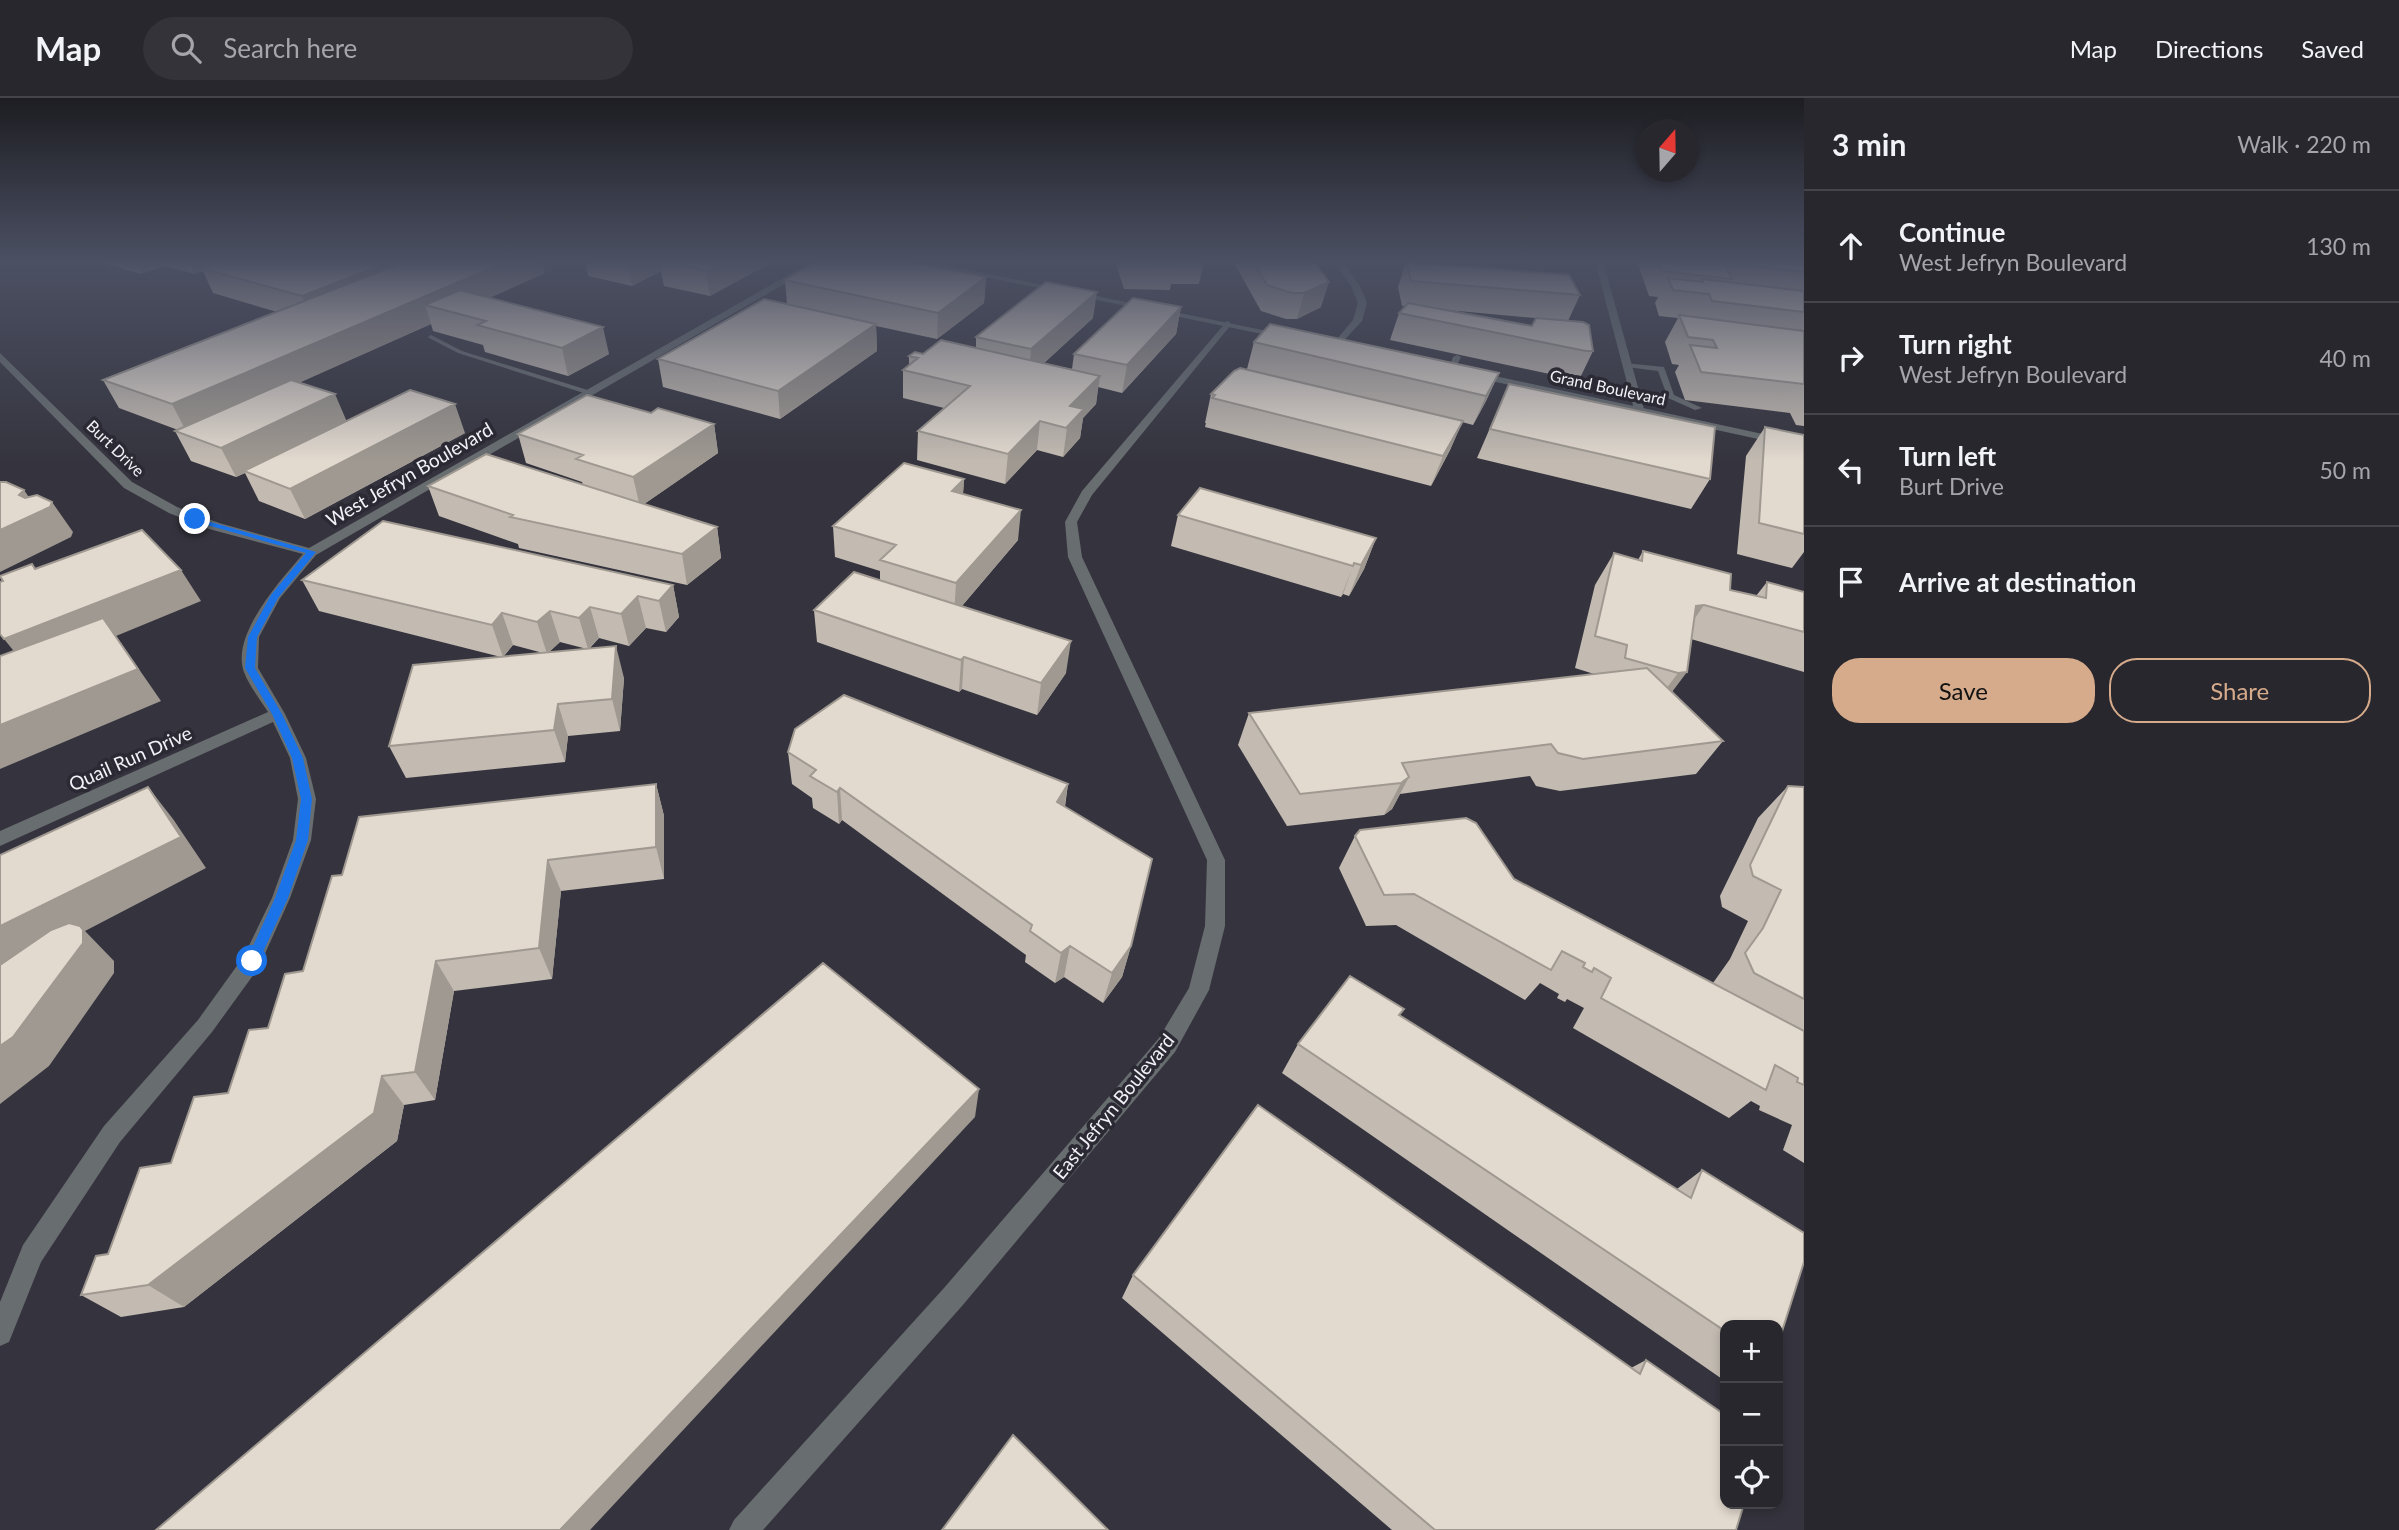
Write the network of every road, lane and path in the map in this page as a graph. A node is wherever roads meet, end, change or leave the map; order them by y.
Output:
1 (703, 328) edge
2 (1224, 328) edge
3 (1247, 328) edge
4 (1353, 328) edge
5 (1617, 328) edge
6 (431, 337) dead end
7 (1296, 337) edge
8 (1324, 342) edge
9 (1337, 345) junction
10 (1350, 348) edge
11 (0, 356) edge
12 (1457, 357) dead end
13 (1627, 365) junction
14 (1438, 367) edge
15 (1451, 369) junction
16 (590, 392) junction
17 (1698, 408) dead end
18 (1639, 409) junction
19 (1804, 446) edge
20 (311, 552) junction
21 (277, 714) junction
22 (0, 839) edge
23 (0, 1333) edge
24 (744, 1530) edge

1 - 16 street, West Jefryn Boulevard
2 - 24 street, East Jefryn Boulevard
3 - 7 street
4 - 9 street
5 - 13 street
6 - 16 lane
8 - 9 street
9 - 10 street
11 - 20 street, Burt Drive
12 - 15 lane
13 - 17 lane
13 - 18 street
14 - 15 street, Grand Boulevard
15 - 18 street, Grand Boulevard
16 - 20 street, West Jefryn Boulevard
18 - 19 street, Grand Boulevard
20 - 21 street, West Jefryn Boulevard
21 - 22 street, Quail Run Drive
21 - 23 street, West Jefryn Boulevard

